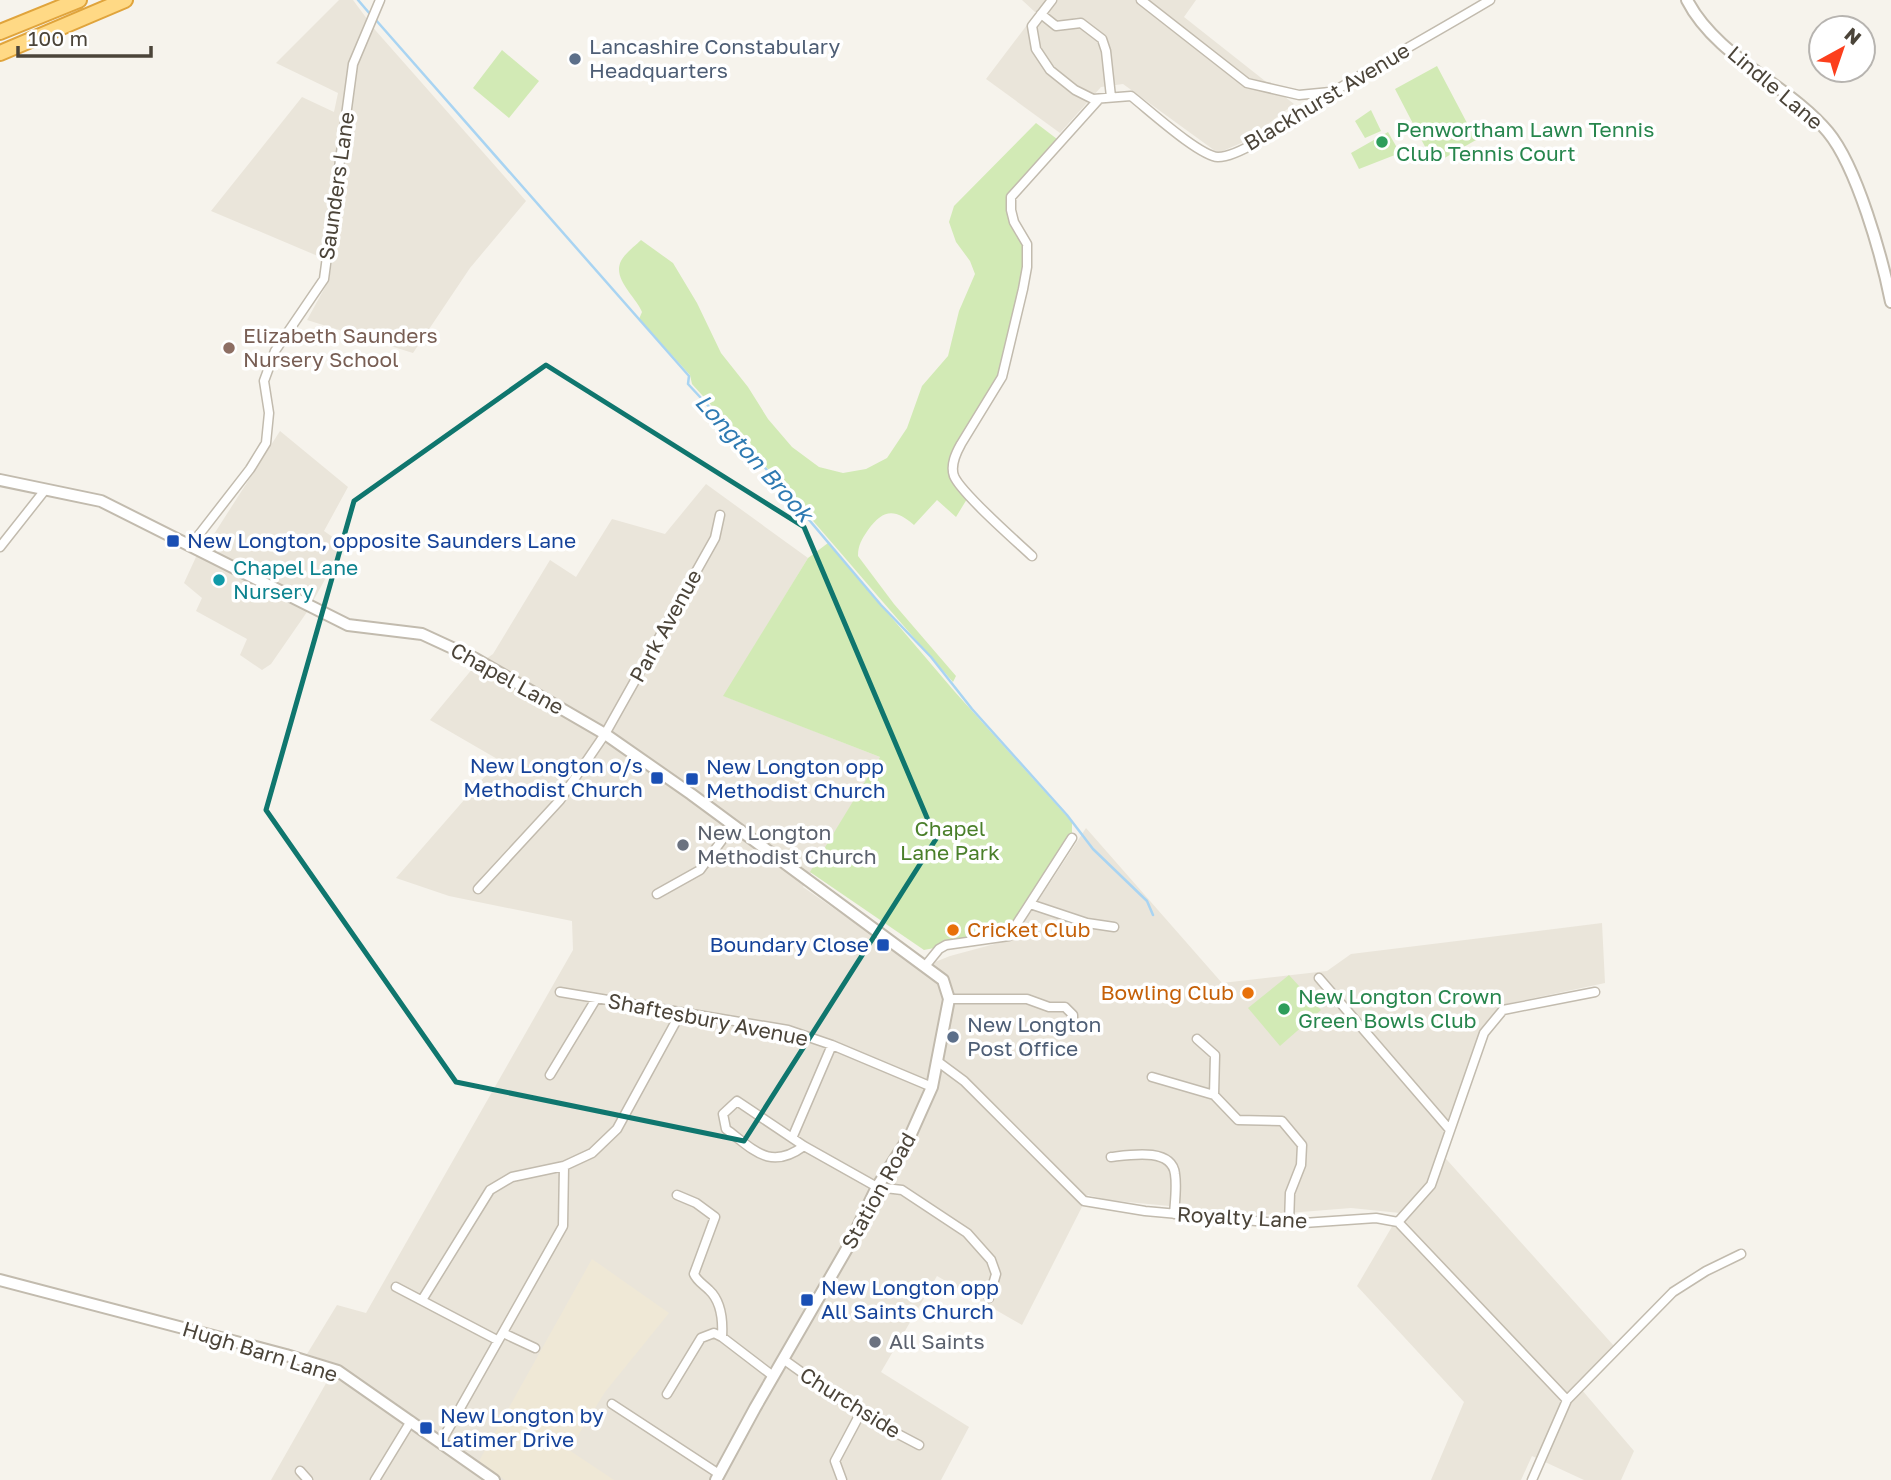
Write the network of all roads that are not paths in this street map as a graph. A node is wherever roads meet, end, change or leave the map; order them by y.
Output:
1 (79, 0) edge
2 (125, 0) edge
3 (380, 0) edge
4 (1052, 0) edge
5 (1142, 0) edge
6 (1490, 0) edge
7 (1687, 0) edge
8 (1041, 14) junction
9 (0, 32) edge
10 (0, 53) edge
11 (1333, 92) junction
12 (1111, 97) junction
13 (1099, 99) junction
14 (1891, 302) edge
15 (0, 480) edge
16 (45, 489) junction
17 (720, 515) dead end
18 (191, 545) junction
19 (0, 547) edge
20 (1032, 556) dead end
21 (605, 734) junction
22 (733, 825) junction
23 (1072, 838) dead end
24 (478, 889) dead end
25 (657, 894) dead end
26 (1030, 904) junction
27 (1114, 927) dead end
28 (926, 965) junction
29 (1319, 978) dead end
30 (560, 992) dead end
31 (1595, 992) dead end
32 (596, 999) junction
33 (948, 999) junction
34 (680, 1014) junction
35 (1073, 1030) dead end
36 (1196, 1039) dead end
37 (832, 1045) junction
38 (937, 1061) junction
39 (550, 1075) dead end
40 (1152, 1077) dead end
41 (932, 1087) junction
42 (1214, 1096) junction
43 (1450, 1130) junction
44 (793, 1136) junction
45 (804, 1146) junction
46 (1111, 1157) dead end
47 (564, 1166) junction
48 (877, 1187) junction
49 (677, 1195) dead end
50 (1174, 1214) junction
51 (1398, 1222) junction
52 (1289, 1224) junction
53 (1741, 1254) dead end
54 (0, 1280) edge
55 (396, 1287) dead end
56 (989, 1298) dead end
57 (422, 1300) junction
58 (500, 1337) junction
59 (722, 1338) junction
60 (535, 1349) dead end
61 (783, 1359) junction
62 (774, 1376) junction
63 (667, 1394) dead end
64 (1567, 1399) junction
65 (611, 1404) dead end
66 (860, 1414) junction
67 (411, 1421) junction
68 (441, 1442) junction
69 (919, 1445) dead end
70 (300, 1471) dead end
71 (718, 1477) edge
72 (308, 1480) edge
73 (375, 1480) edge
74 (494, 1480) edge
75 (842, 1480) edge
76 (1532, 1480) edge

1 - 9 highway
2 - 10 highway
3 - 18 street, Saunders Lane
4 - 8 street
5 - 11 street
6 - 11 street, Blackhurst Avenue
7 - 14 street, Lindle Lane
8 - 12 street
8 - 13 street
11 - 12 street, Blackhurst Avenue
12 - 13 street
13 - 20 street
15 - 16 street, Chapel Lane
16 - 18 street, Chapel Lane
16 - 19 street
17 - 21 street, Park Avenue
18 - 21 street, Chapel Lane
21 - 22 street, Chapel Lane
21 - 24 street, Park Avenue
22 - 25 street
22 - 28 street, Chapel Lane
23 - 26 street
26 - 27 street
26 - 28 street
28 - 33 street, Chapel Lane
29 - 43 street
30 - 32 street, Shaftesbury Avenue
31 - 43 street
32 - 34 street, Shaftesbury Avenue
32 - 39 street
33 - 35 street
33 - 38 street, Station Road
34 - 37 street, Shaftesbury Avenue
34 - 47 street
36 - 42 street
37 - 41 street, Shaftesbury Avenue
37 - 44 street
38 - 41 street, Station Road
38 - 50 street, Royalty Lane
40 - 42 street
41 - 48 street, Station Road
42 - 52 street
43 - 51 street
44 - 45 street
44 - 45 street
45 - 48 street
46 - 50 street
47 - 57 street
47 - 58 street
48 - 56 street
48 - 61 street, Station Road
49 - 59 street
50 - 52 street, Royalty Lane
51 - 52 street, Royalty Lane
51 - 64 street
53 - 64 street
54 - 67 street, Hugh Barn Lane
55 - 57 street
57 - 58 street
58 - 60 street
58 - 68 street
59 - 62 street
59 - 63 street
61 - 62 street, Station Road
61 - 66 street, Churchside
62 - 71 street, Station Road
64 - 76 street
65 - 71 street
66 - 69 street, Churchside
66 - 75 street
67 - 68 street, Hugh Barn Lane
67 - 73 street
68 - 74 street, Hugh Barn Lane
70 - 72 street

